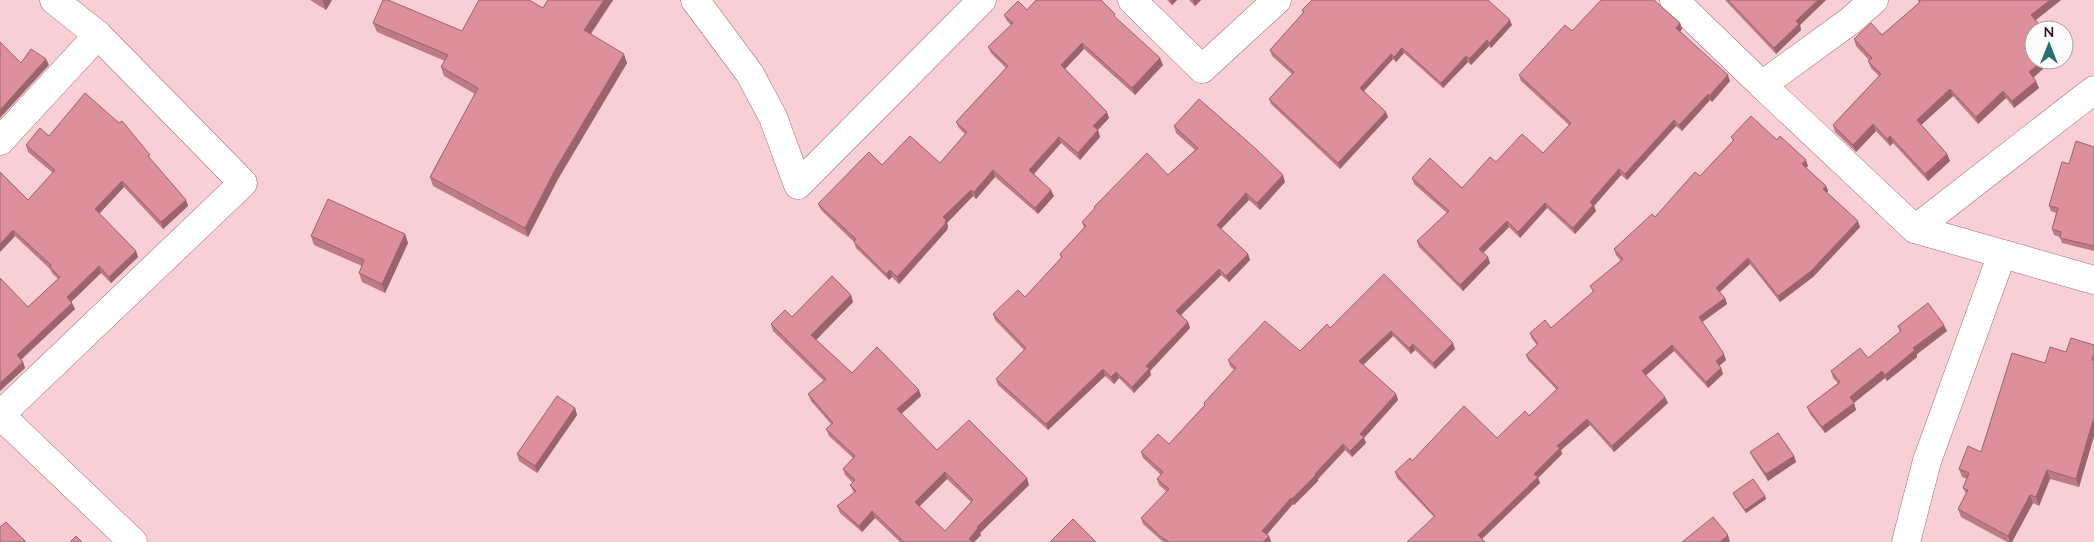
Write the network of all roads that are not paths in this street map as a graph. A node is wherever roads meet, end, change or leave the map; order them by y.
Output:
1 (54, 0) edge
2 (695, 0) edge
3 (982, 0) edge
4 (1132, 0) edge
5 (1277, 0) edge
6 (1674, 0) edge
7 (1874, 0) edge
8 (98, 35) junction
9 (1762, 85) junction
10 (2094, 90) edge
11 (0, 141) edge
12 (1915, 229) junction
13 (2002, 254) junction
14 (2094, 280) edge
15 (0, 415) edge
16 (133, 542) edge
17 (1906, 542) edge

1 - 8 street
2 - 3 street
4 - 5 street
6 - 9 street
7 - 9 street
8 - 11 street
8 - 15 street
9 - 12 street
10 - 12 street
12 - 13 street
13 - 14 street
13 - 17 street
15 - 16 street

